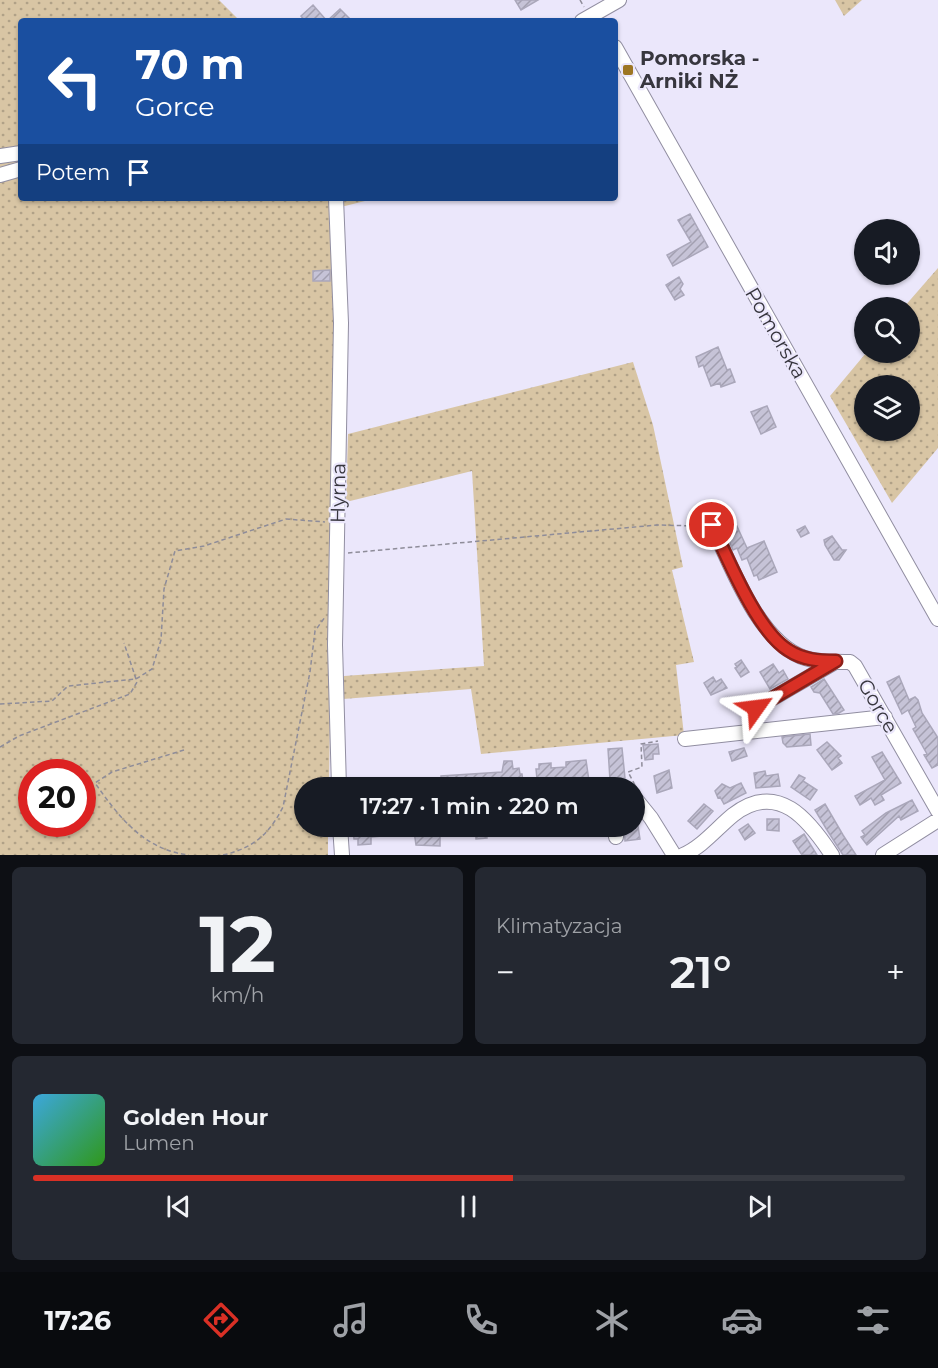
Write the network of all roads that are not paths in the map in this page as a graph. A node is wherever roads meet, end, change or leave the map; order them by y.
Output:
1 (619, 0) edge
2 (583, 1) edge
3 (598, 17) edge
4 (618, 52) edge
5 (18, 153) edge
6 (0, 156) edge
7 (18, 170) edge
8 (0, 175) edge
9 (336, 201) edge
10 (712, 525) road end
11 (938, 619) edge
12 (836, 661) junction
13 (747, 703) dead end
14 (885, 717) junction
15 (685, 739) dead end
16 (339, 777) edge
17 (645, 808) edge
18 (938, 811) edge
19 (934, 823) edge
20 (341, 837) edge
21 (938, 838) edge
22 (342, 855) edge
23 (674, 855) edge
24 (683, 855) edge
25 (832, 855) edge
26 (883, 855) edge

1 - 3 street
2 - 3 street
4 - 11 street, Pomorska
5 - 6 street
7 - 8 street
9 - 16 street, Hyrna
10 - 12 street, Gorce
12 - 13 street
12 - 14 street, Gorce
14 - 15 street
14 - 18 street, Gorce
17 - 23 street
19 - 21 street
19 - 26 street
20 - 22 street
24 - 25 street

